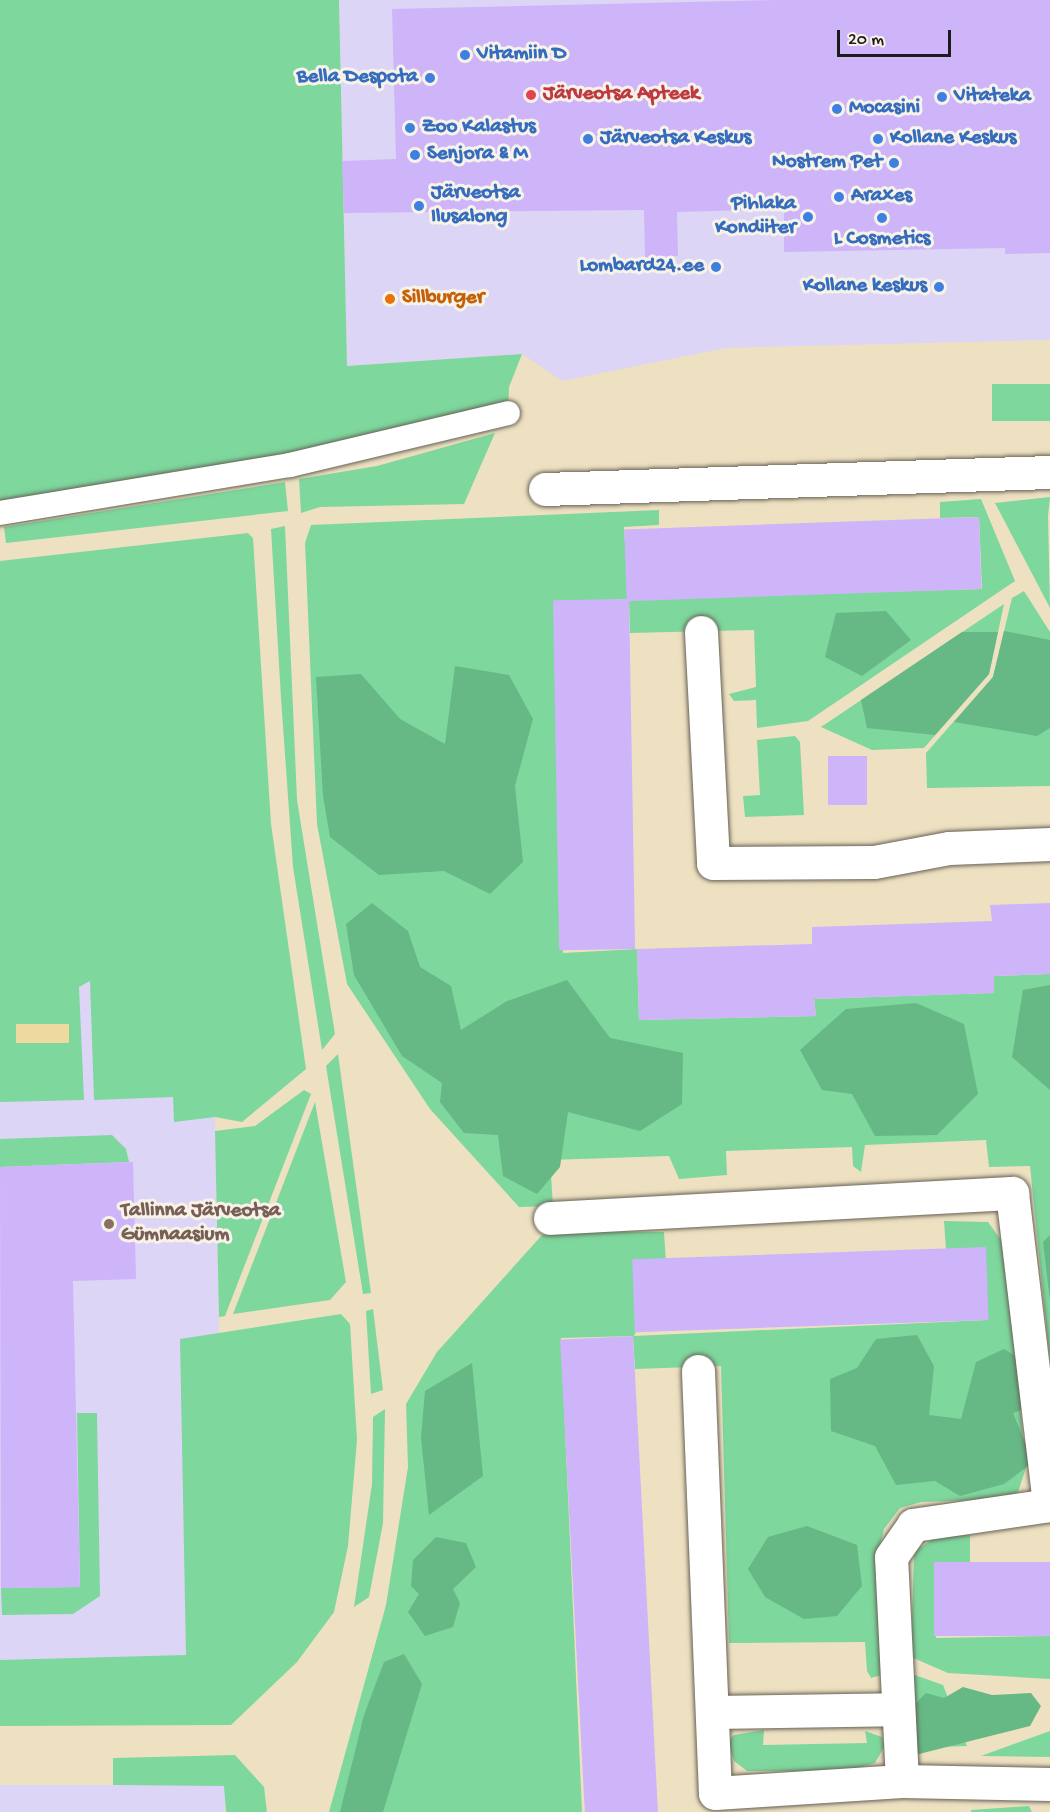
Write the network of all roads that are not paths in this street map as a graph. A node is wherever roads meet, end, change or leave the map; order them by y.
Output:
1 (508, 413) dead end
2 (1050, 472) edge
3 (545, 489) dead end
4 (0, 513) edge
5 (701, 632) dead end
6 (1050, 844) edge
7 (550, 1218) dead end
8 (698, 1371) dead end
9 (1050, 1505) edge
10 (895, 1709) junction
11 (713, 1712) junction
12 (902, 1781) junction
13 (1050, 1784) edge

1 - 4 street
2 - 3 street
5 - 6 street
7 - 9 street
8 - 11 street
9 - 10 street
10 - 11 street
10 - 12 street
11 - 12 street
12 - 13 street

